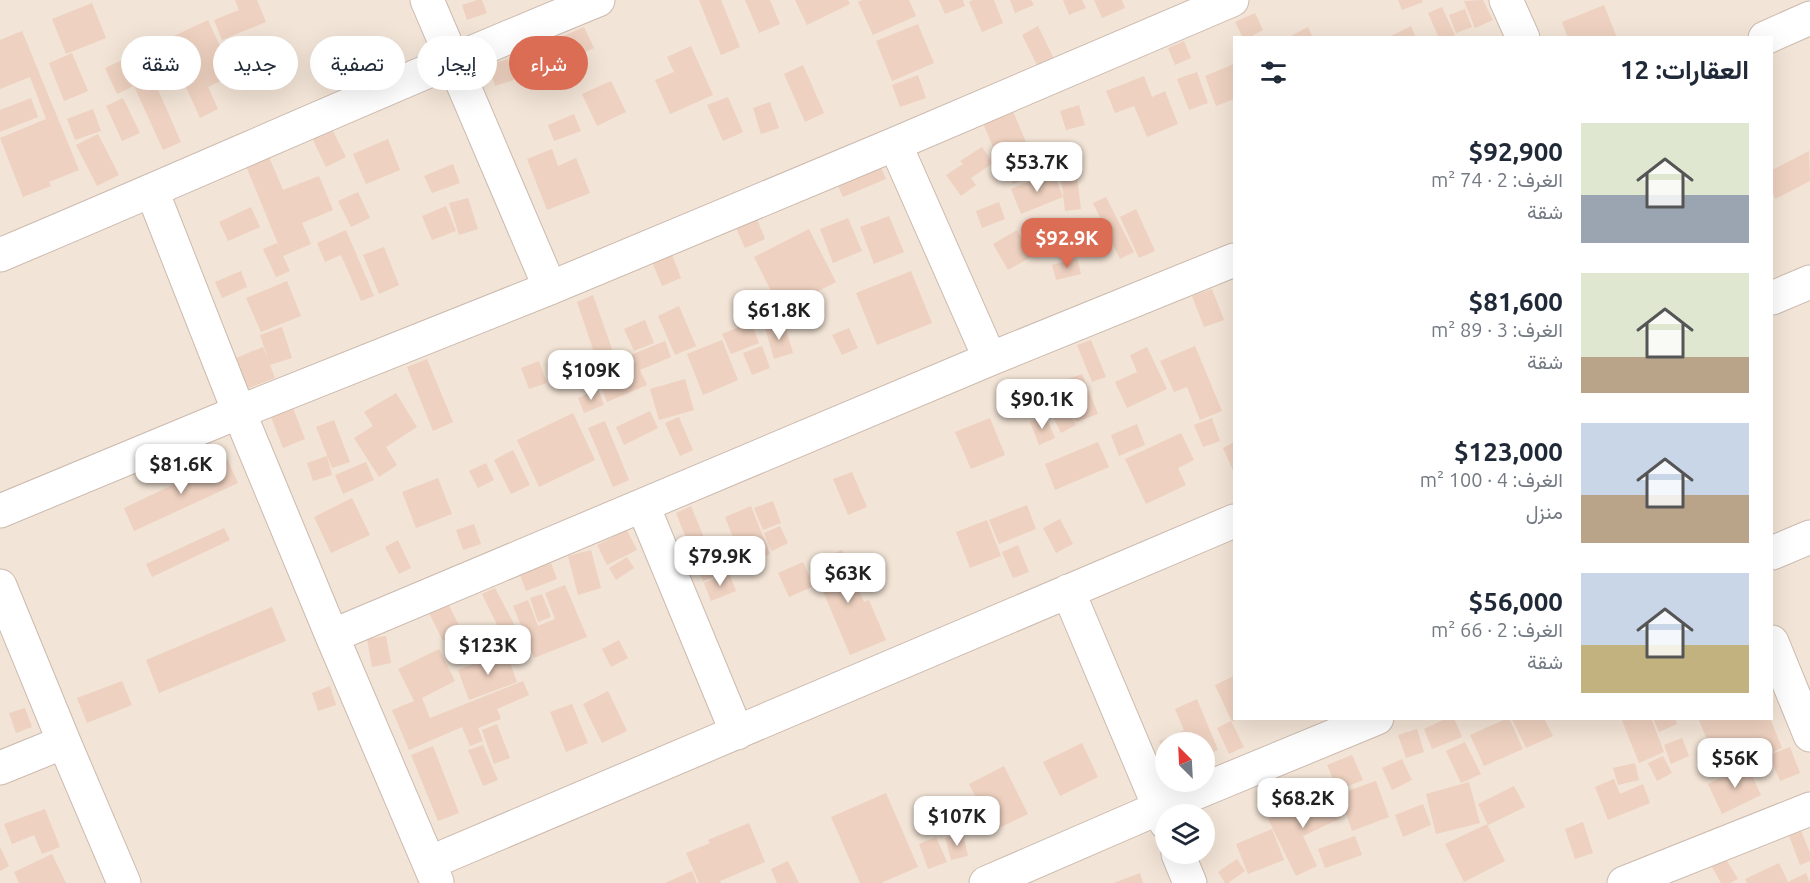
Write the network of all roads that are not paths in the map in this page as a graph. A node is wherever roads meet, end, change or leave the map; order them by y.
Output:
1 (427, 0) edge
2 (598, 0) edge
3 (1232, 0) edge
4 (1506, 0) edge
5 (1194, 7) edge
6 (1810, 18) edge
7 (442, 36) edge
8 (1522, 36) edge
9 (1770, 36) edge
10 (497, 41) edge
11 (417, 74) edge
12 (465, 90) edge
13 (895, 144) junction
14 (152, 191) junction
15 (0, 255) edge
16 (1233, 260) edge
17 (1810, 282) edge
18 (550, 288) junction
19 (1773, 298) edge
20 (990, 359) junction
21 (239, 411) junction
22 (643, 506) junction
23 (0, 511) edge
24 (1233, 521) edge
25 (1810, 537) edge
26 (1773, 553) edge
27 (0, 586) edge
28 (1068, 591) junction
29 (332, 636) junction
30 (1773, 644) edge
31 (1373, 720) edge
32 (736, 733) junction
33 (1810, 735) edge
34 (64, 742) junction
35 (0, 768) edge
36 (1157, 804) edge
37 (1188, 804) edge
38 (1810, 808) edge
39 (1155, 819) edge
40 (1182, 864) edge
41 (433, 873) edge
42 (124, 883) edge
43 (986, 883) edge
44 (1190, 883) edge
45 (1624, 883) edge

1 - 7 street
2 - 10 street
3 - 5 street
4 - 8 street
5 - 13 street
6 - 9 street
11 - 14 street
12 - 18 street
13 - 18 street
13 - 20 street
14 - 15 street
14 - 21 street
16 - 20 street
17 - 19 street
18 - 21 street
20 - 22 street
21 - 23 street
21 - 29 street
22 - 29 street
22 - 32 street
24 - 28 street
25 - 26 street
27 - 34 street
28 - 32 street
28 - 36 street
29 - 41 street
30 - 33 street
31 - 37 street
32 - 41 street
34 - 35 street
34 - 42 street
38 - 45 street
39 - 43 street
40 - 44 street

